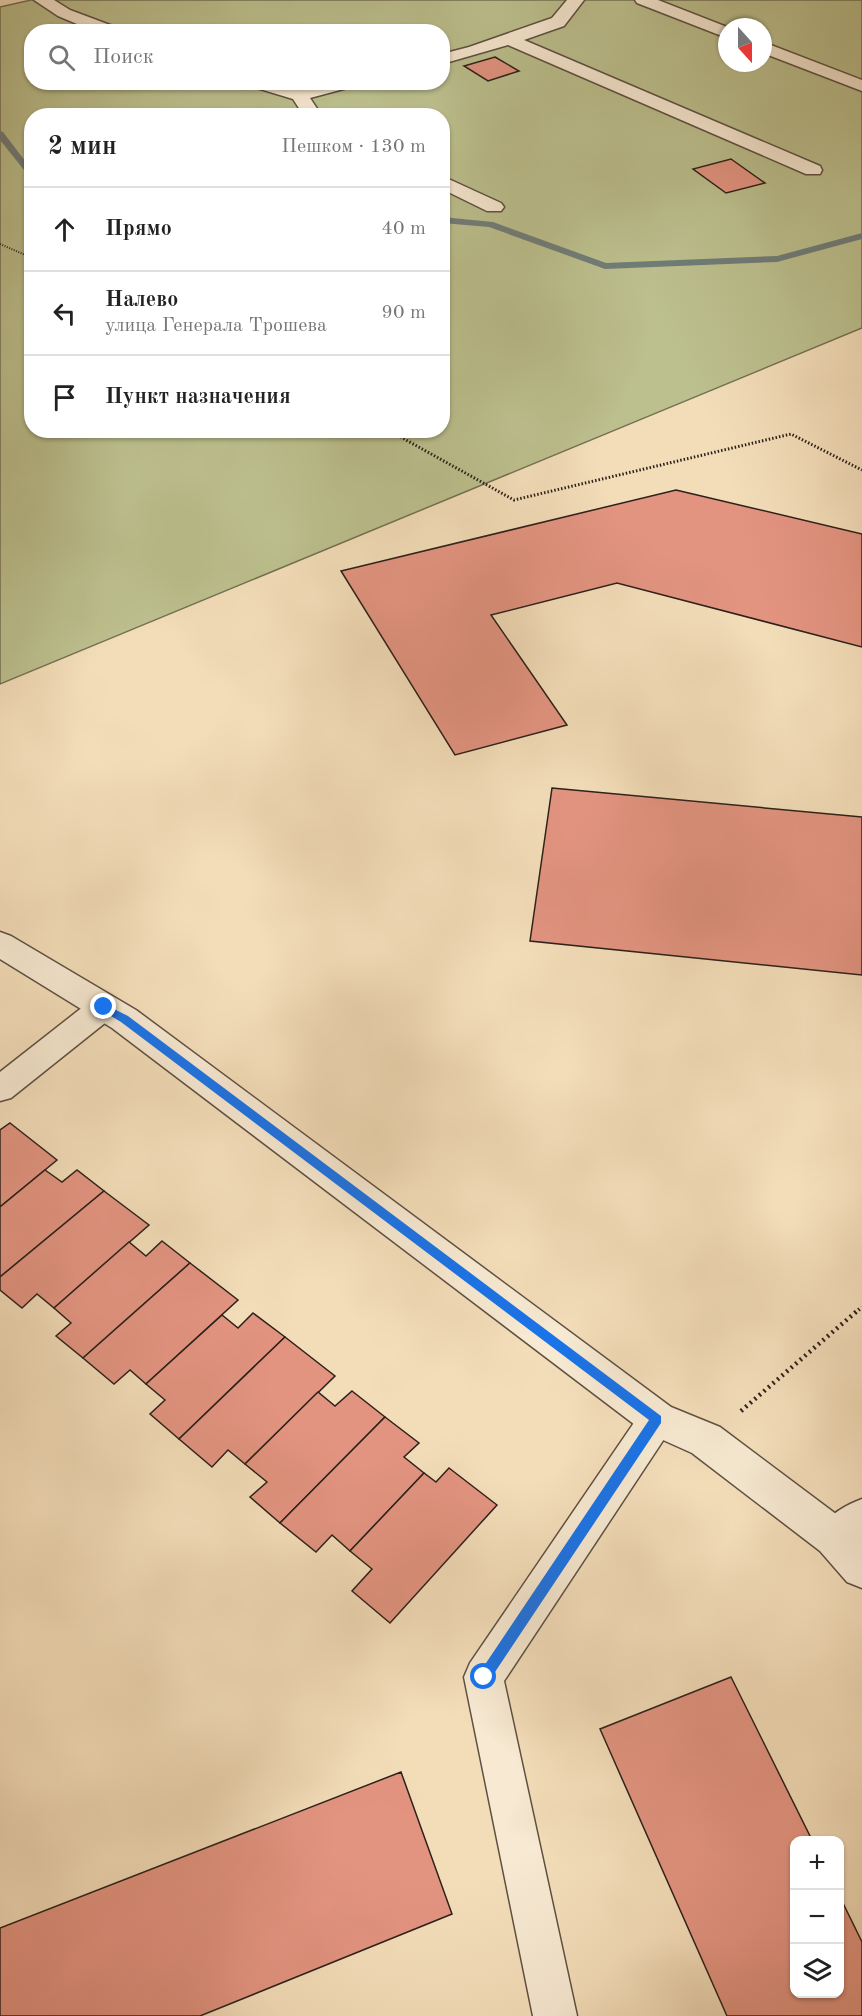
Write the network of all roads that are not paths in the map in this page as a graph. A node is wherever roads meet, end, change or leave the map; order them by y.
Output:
1 (42, 0) edge
2 (576, 0) edge
3 (643, 0) edge
4 (91, 24) edge
5 (718, 29) edge
6 (508, 39) junction
7 (772, 51) edge
8 (450, 57) edge
9 (862, 86) edge
10 (282, 90) edge
11 (318, 90) edge
12 (299, 95) junction
13 (308, 108) edge
14 (813, 170) dead end
15 (450, 185) edge
16 (494, 207) dead end
17 (0, 945) edge
18 (104, 1007) junction
19 (0, 1089) edge
20 (657, 1419) junction
21 (848, 1527) edge
22 (862, 1568) edge
23 (555, 2016) edge

1 - 4 lane
2 - 6 lane
3 - 5 lane
6 - 8 lane
6 - 14 lane
7 - 9 lane
10 - 12 lane
11 - 12 lane
12 - 13 lane
15 - 16 lane
17 - 18 street
18 - 19 lane
18 - 20 street
20 - 21 street
20 - 23 lane
21 - 22 street

